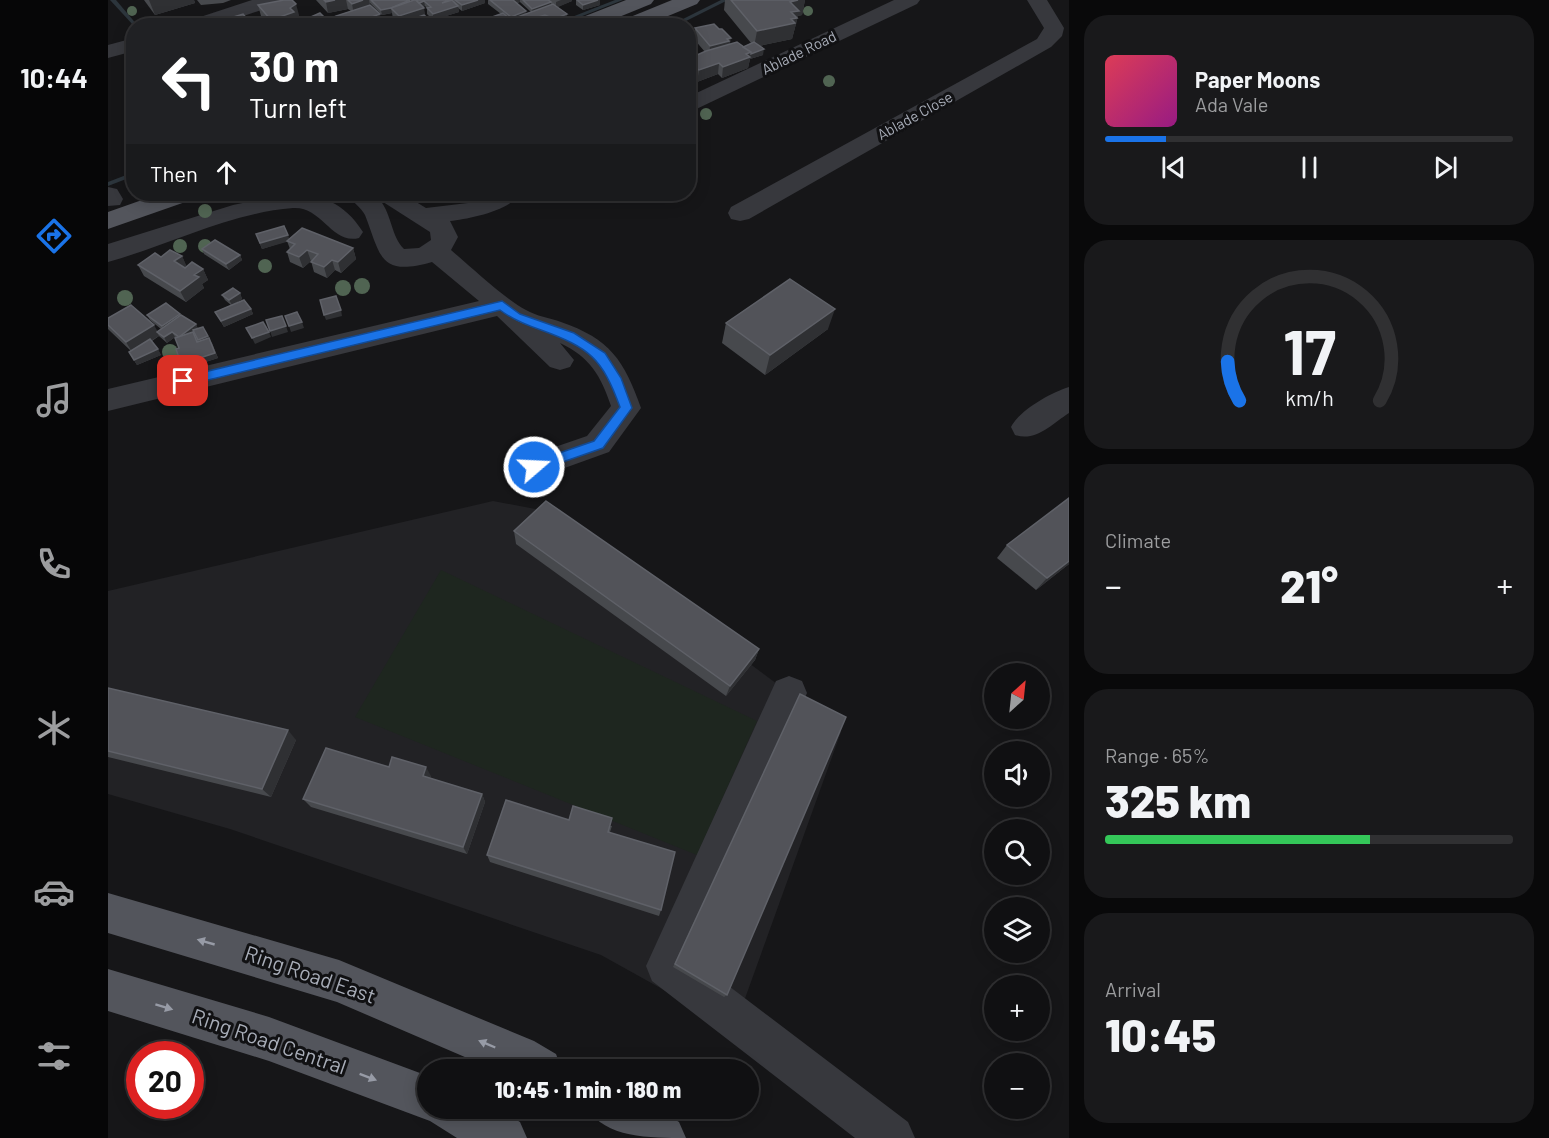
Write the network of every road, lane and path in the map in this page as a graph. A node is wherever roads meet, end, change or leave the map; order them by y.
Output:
1 (272, 0) edge
2 (644, 0) edge
3 (690, 0) edge
4 (910, 0) edge
5 (1037, 0) edge
6 (219, 18) edge
7 (598, 18) edge
8 (646, 18) edge
9 (108, 30) edge
10 (126, 46) edge
11 (108, 47) edge
12 (108, 52) edge
13 (696, 102) edge
14 (126, 194) edge
15 (131, 201) edge
16 (293, 201) edge
17 (302, 201) edge
18 (366, 201) edge
19 (396, 201) edge
20 (492, 201) edge
21 (109, 204) edge
22 (473, 210) junction
23 (740, 213) dead end
24 (424, 216) junction
25 (350, 232) dead end
26 (440, 244) junction
27 (108, 253) edge
28 (509, 311) junction
29 (560, 360) dead end
30 (1069, 398) edge
31 (108, 400) edge
32 (1026, 428) dead end
33 (534, 467) dead end
34 (789, 693) dead end
35 (108, 913) edge
36 (108, 990) edge
37 (521, 1059) edge
38 (417, 1095) edge
39 (468, 1119) edge
40 (629, 1119) edge
41 (504, 1138) edge
42 (663, 1138) edge
43 (892, 1138) edge

1 - 6 street
2 - 7 main road
3 - 8 main road
4 - 13 street, Ablade Road
5 - 23 street, Ablade Close
9 - 11 street
10 - 12 street
14 - 21 main road
15 - 21 main road
16 - 27 street
17 - 25 street
18 - 26 street
19 - 24 street
20 - 22 street
22 - 24 street
22 - 26 street
24 - 26 street
26 - 28 street
28 - 29 street
28 - 31 street
28 - 33 street
30 - 32 street
34 - 43 street
37 -> 35 main road, Ring Road East
36 -> 38 main road, Ring Road Central
39 - 41 main road
40 - 42 main road

